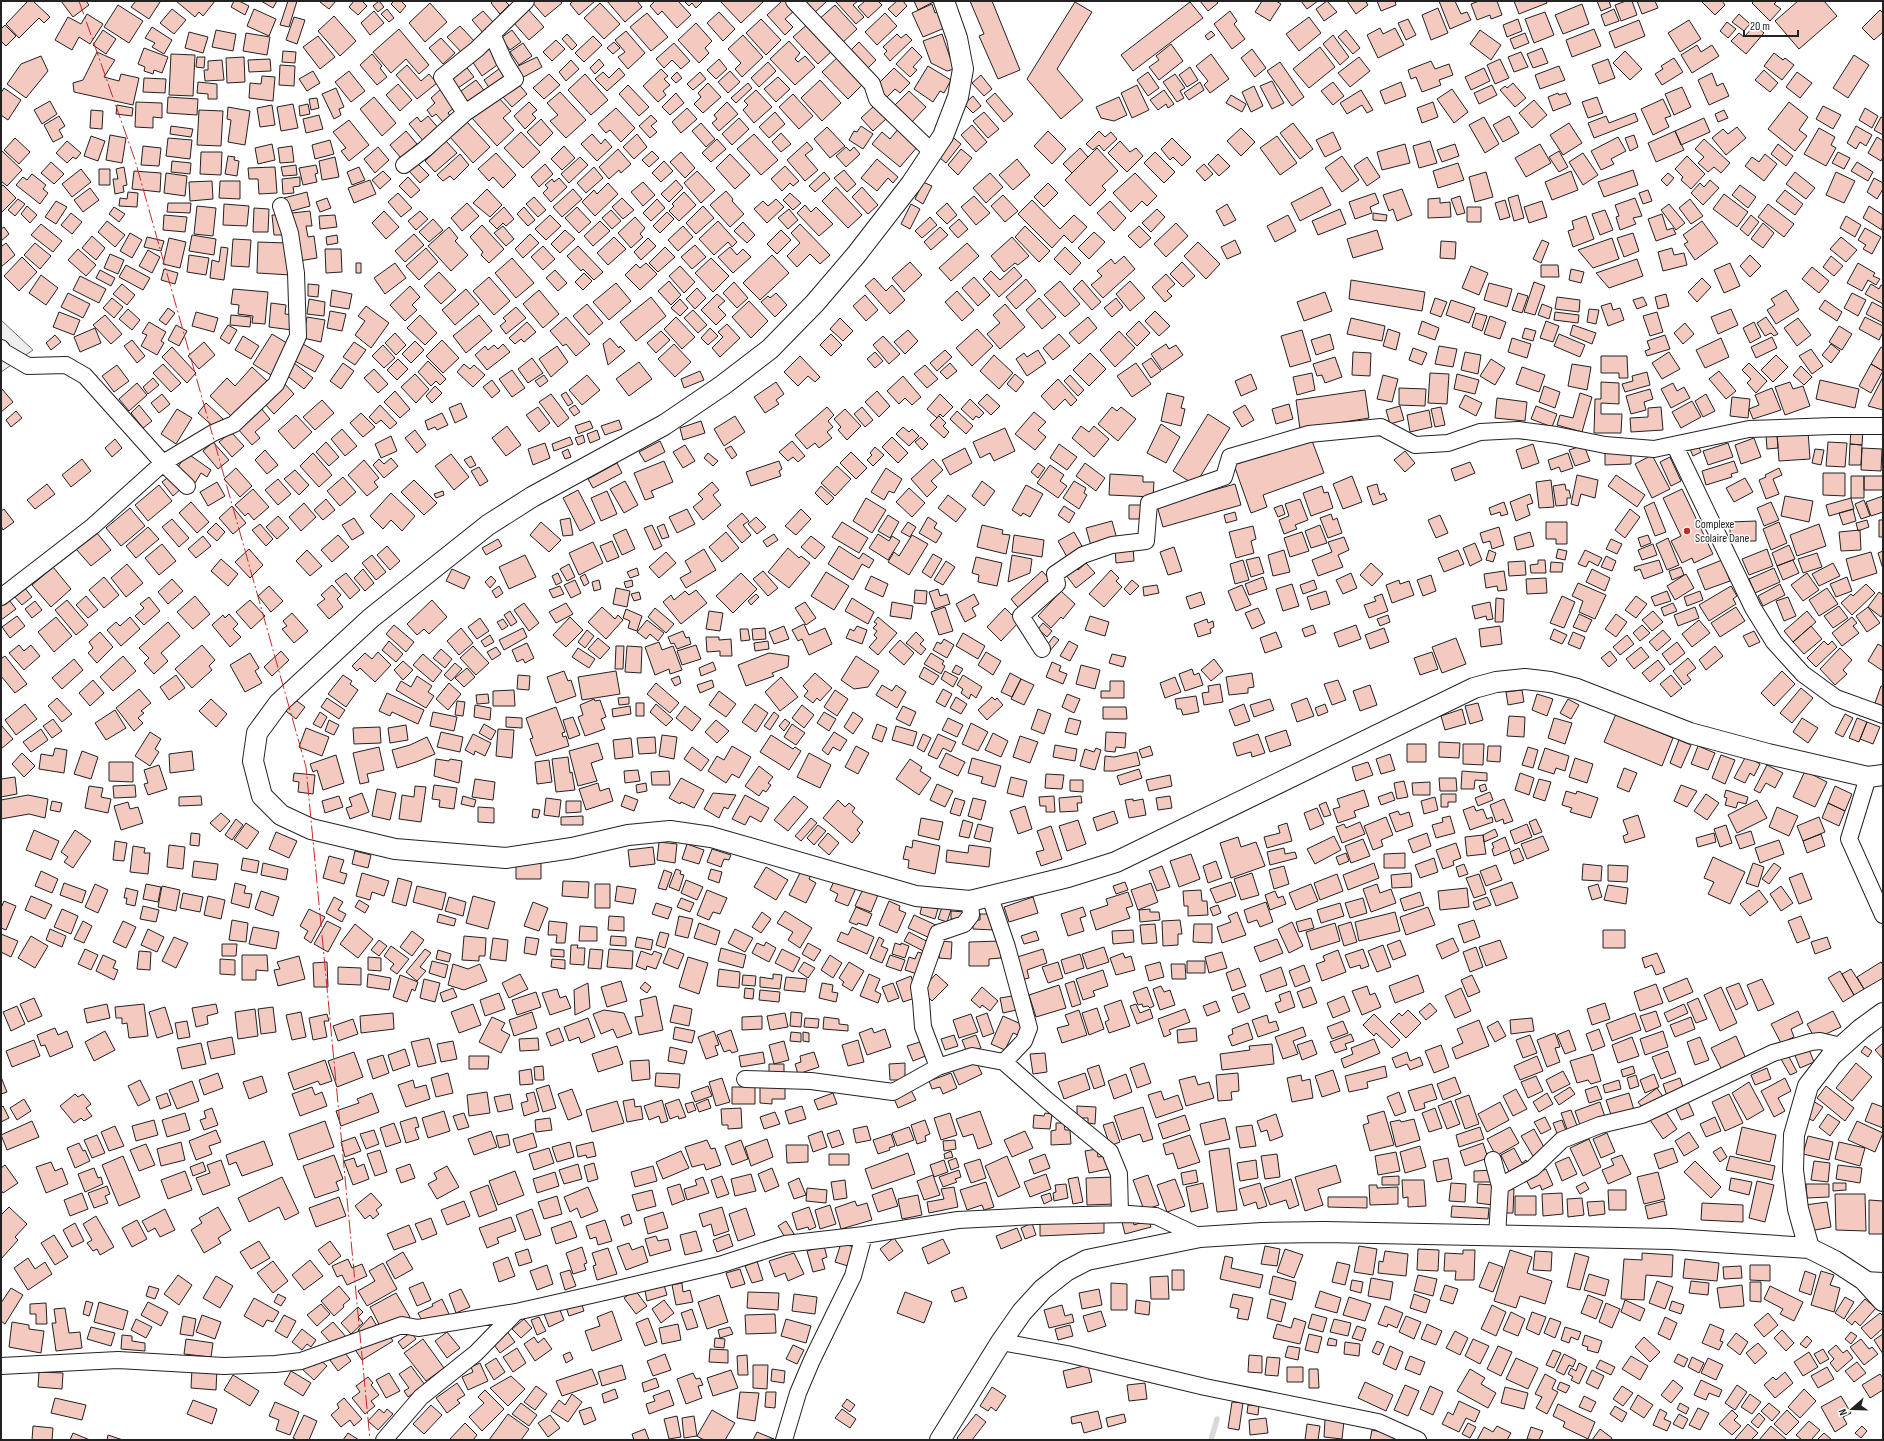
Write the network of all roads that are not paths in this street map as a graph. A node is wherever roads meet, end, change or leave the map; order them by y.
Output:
1 (526, 1) edge
2 (794, 1) edge
3 (944, 1) edge
4 (492, 34) junction
5 (465, 113) junction
6 (932, 152) junction
7 (404, 165) dead end
8 (281, 206) dead end
9 (1, 348) edge
10 (1883, 426) edge
11 (1675, 446) junction
12 (163, 463) junction
13 (187, 486) dead end
14 (1, 597) edge
15 (1042, 649) dead end
16 (1883, 716) edge
17 (1876, 776) edge
18 (990, 897) junction
19 (970, 901) junction
20 (1883, 915) edge
21 (1883, 1014) edge
22 (1841, 1046) junction
23 (1004, 1062) junction
24 (938, 1067) junction
25 (745, 1079) dead end
26 (1493, 1160) dead end
27 (1500, 1186) junction
28 (1120, 1213) junction
29 (864, 1235) junction
30 (1497, 1236) junction
31 (1200, 1237) junction
32 (1809, 1248) junction
33 (1874, 1281) edge
34 (1883, 1300) edge
35 (516, 1312) junction
36 (1001, 1342) junction
37 (1, 1366) edge
38 (384, 1440) edge
39 (784, 1440) edge
40 (940, 1440) edge
41 (1418, 1440) edge

1 - 4 street
2 - 6 street
3 - 6 street
4 - 5 street
4 - 5 street
5 - 7 street
6 - 19 street
8 - 12 street
9 - 12 street
10 - 11 street
11 - 15 street
11 - 16 street
12 - 13 street
12 - 14 street
17 - 18 street
17 - 20 street
18 - 19 street
18 - 23 street
19 - 24 street
21 - 22 street
22 - 27 street
22 - 32 street
23 - 24 street
23 - 28 street
24 - 25 street
26 - 27 street
27 - 30 street
28 - 29 street
28 - 31 street
29 - 35 street
29 - 39 street
30 - 31 street
30 - 32 street
31 - 36 street
32 - 33 street
33 - 34 street
35 - 37 street
35 - 38 street
36 - 40 street
36 - 41 street

